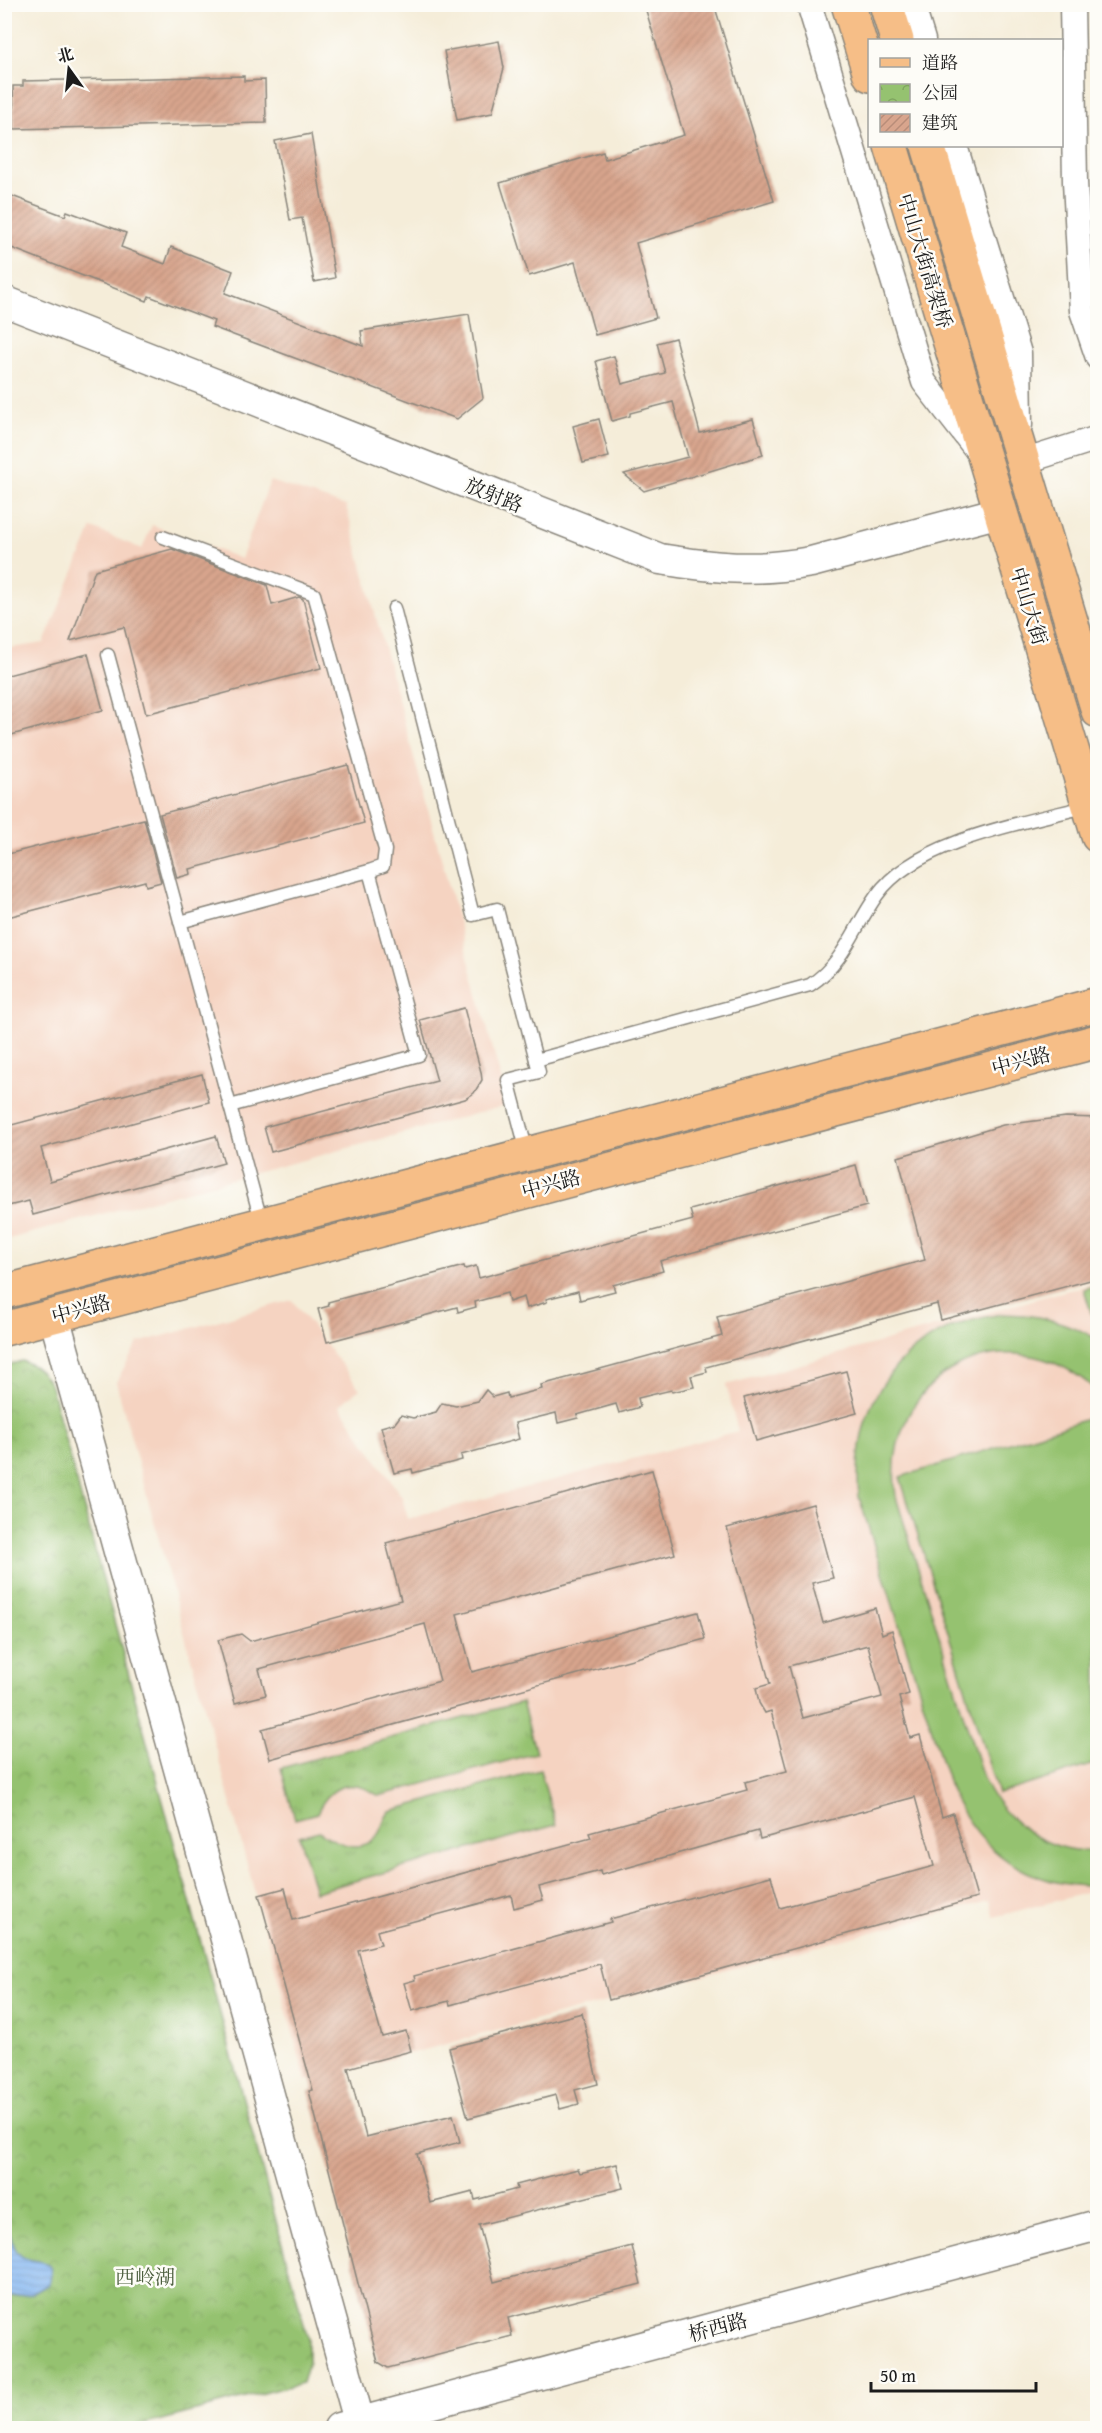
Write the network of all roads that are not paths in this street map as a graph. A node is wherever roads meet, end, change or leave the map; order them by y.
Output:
1 (809, 4) edge
2 (848, 4) edge
3 (886, 4) edge
4 (912, 4) edge
5 (1072, 4) edge
6 (897, 39) edge
7 (923, 39) edge
8 (868, 69) edge
9 (891, 147) edge
10 (928, 147) edge
11 (955, 147) edge
12 (4, 301) edge
13 (1090, 308) edge
14 (1098, 358) edge
15 (994, 368) joint
16 (960, 377) joint
17 (1098, 438) edge
18 (1022, 458) junction
19 (985, 459) junction
20 (1000, 512) junction
21 (163, 537) dead end
22 (394, 608) dead end
23 (108, 655) dead end
24 (1098, 711) edge
25 (1093, 821) edge
26 (369, 871) junction
27 (180, 922) junction
28 (1098, 1004) edge
29 (1098, 1041) edge
30 (536, 1060) junction
31 (230, 1106) junction
32 (528, 1154) junction
33 (262, 1224) junction
34 (4, 1292) edge
35 (54, 1316) junction
36 (4, 1329) edge
37 (1098, 2225) edge
38 (353, 2427) edge

1 - 19 street
2 - 8 main road
3 - 6 main road
4 - 7 street
5 - 13 street
9 - 16 main road, 中山大街高架桥
10 - 15 main road, 中山大街高架桥
11 - 18 street
12 - 20 street, 放射路
13 - 14 street
15 - 18 main road, 中山大街
16 - 19 main road, 中山大街
17 - 18 street
18 - 24 main road, 中山大街
19 - 20 main road, 中山大街
20 - 25 main road, 中山大街
21 - 26 lane
22 - 30 lane
23 - 27 lane
25 - 30 lane
26 - 27 lane
26 - 31 lane
27 - 31 lane
28 - 32 main road, 中兴路
29 - 35 main road, 中兴路
30 - 32 lane
31 - 33 lane
32 - 33 main road, 中兴路
33 - 34 main road, 中兴路
35 - 36 main road, 中兴路
35 - 38 street
37 - 38 street, 桥西路

